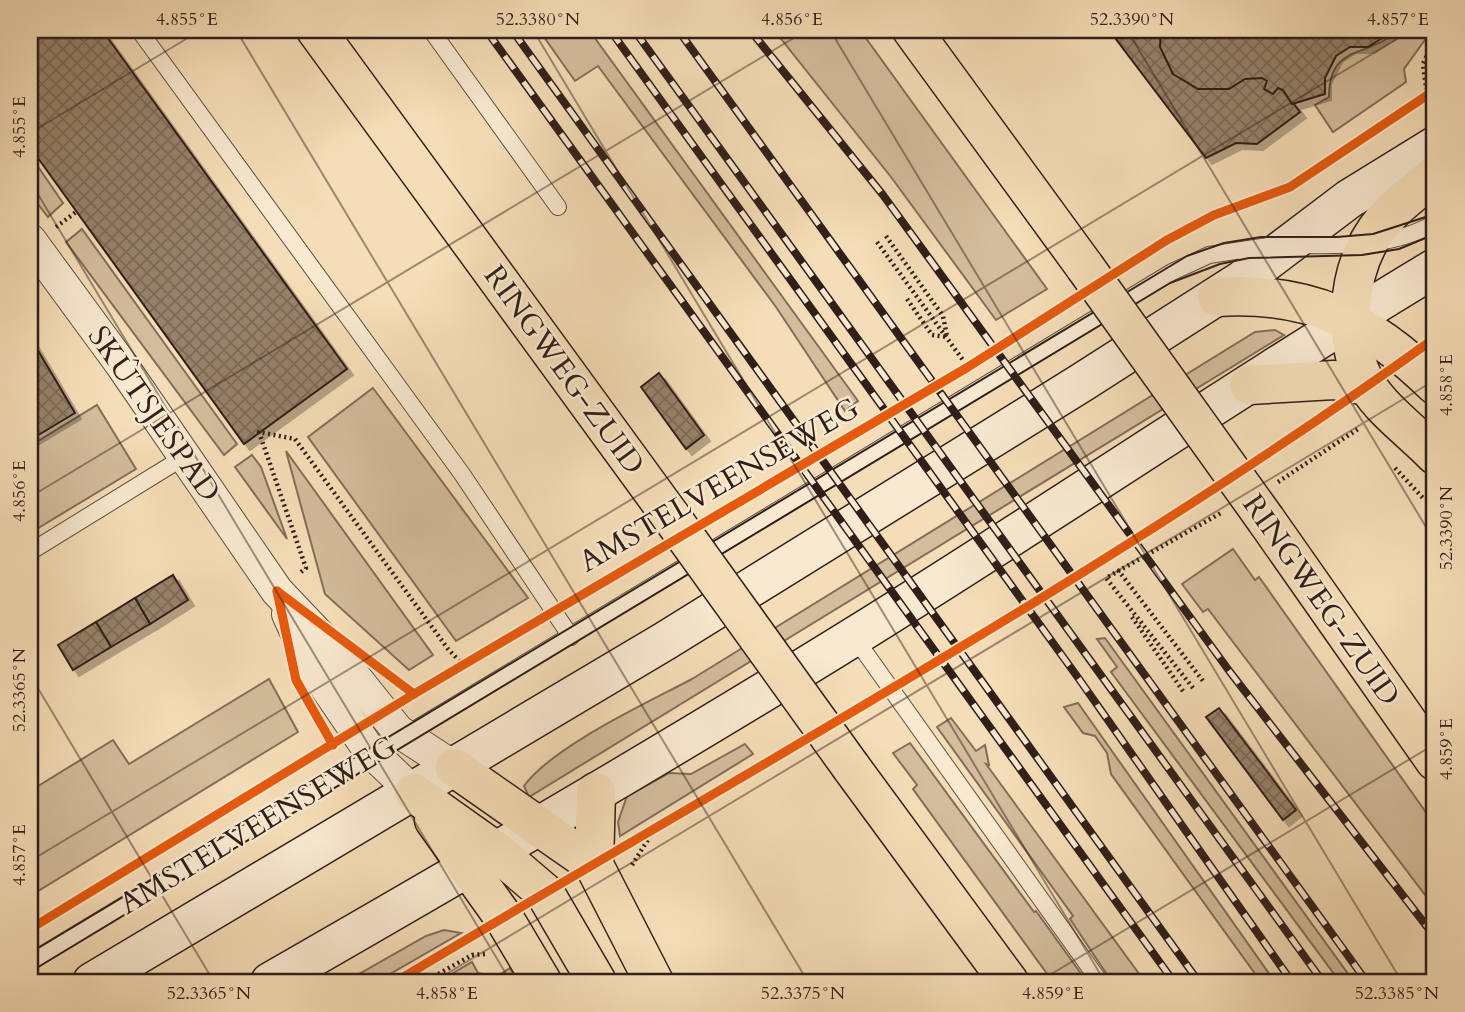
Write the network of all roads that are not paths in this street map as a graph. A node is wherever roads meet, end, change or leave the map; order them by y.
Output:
1 (139, 30) edge
2 (316, 30) edge
3 (431, 30) edge
4 (912, 30) edge
5 (1435, 146) edge
6 (1435, 175) edge
7 (558, 207) dead end
8 (1435, 223) edge
9 (30, 240) edge
10 (1289, 245) junction
11 (1368, 245) junction
12 (1435, 268) edge
13 (1217, 297) junction
14 (1351, 319) junction
15 (1249, 385) junction
16 (1435, 385) edge
17 (1368, 386) junction
18 (1435, 455) edge
19 (184, 457) junction
20 (30, 552) edge
21 (277, 591) junction
22 (854, 636) junction
23 (1348, 636) junction
24 (571, 637) junction
25 (405, 736) junction
26 (1435, 740) edge
27 (374, 756) junction
28 (1435, 761) edge
29 (455, 768) junction
30 (596, 792) junction
31 (414, 793) junction
32 (537, 827) junction
33 (483, 860) junction
34 (594, 866) junction
35 (30, 962) edge
36 (92, 982) edge
37 (270, 982) edge
38 (542, 982) edge
39 (597, 982) edge
40 (654, 982) edge
41 (1009, 982) edge
42 (1100, 982) edge

1 - 24 lane
2 - 41 highway, RINGWEG-ZUID, bridge
3 - 7 lane
4 - 23 highway, RINGWEG-ZUID, bridge
5 - 10 main road, AMSTELVEENSEWEG
6 - 11 highway
8 - 11 lane, AMSTELVEENSEWEG
9 - 19 street, SKÛTSJESPAD
10 - 11 lane, AMSTELVEENSEWEG
10 - 13 main road, AMSTELVEENSEWEG
10 - 24 lane, AMSTELVEENSEWEG
11 - 14 highway
12 - 14 main road
13 - 14 highway
13 - 29 main road, AMSTELVEENSEWEG
14 - 15 main road
14 - 16 highway
14 - 17 highway
15 - 17 highway
15 - 22 main road
17 - 18 highway
19 - 20 lane
19 - 21 street, SKÛTSJESPAD
21 - 25 street, SKÛTSJESPAD
21 - 27 street, SKÛTSJESPAD
22 - 30 main road
22 - 42 lane
23 - 26 highway
23 - 28 highway, RINGWEG-ZUID
24 - 25 lane, AMSTELVEENSEWEG
25 - 27 lane, AMSTELVEENSEWEG
25 - 29 street, SKÛTSJESPAD
27 - 31 street, SKÛTSJESPAD
27 - 35 lane, AMSTELVEENSEWEG
29 - 31 main road, AMSTELVEENSEWEG
29 - 32 highway
30 - 32 main road
30 - 34 highway
31 - 33 highway
31 - 36 main road, AMSTELVEENSEWEG
32 - 33 main road
32 - 34 highway
33 - 37 main road
33 - 38 highway
33 - 39 highway
34 - 40 highway

